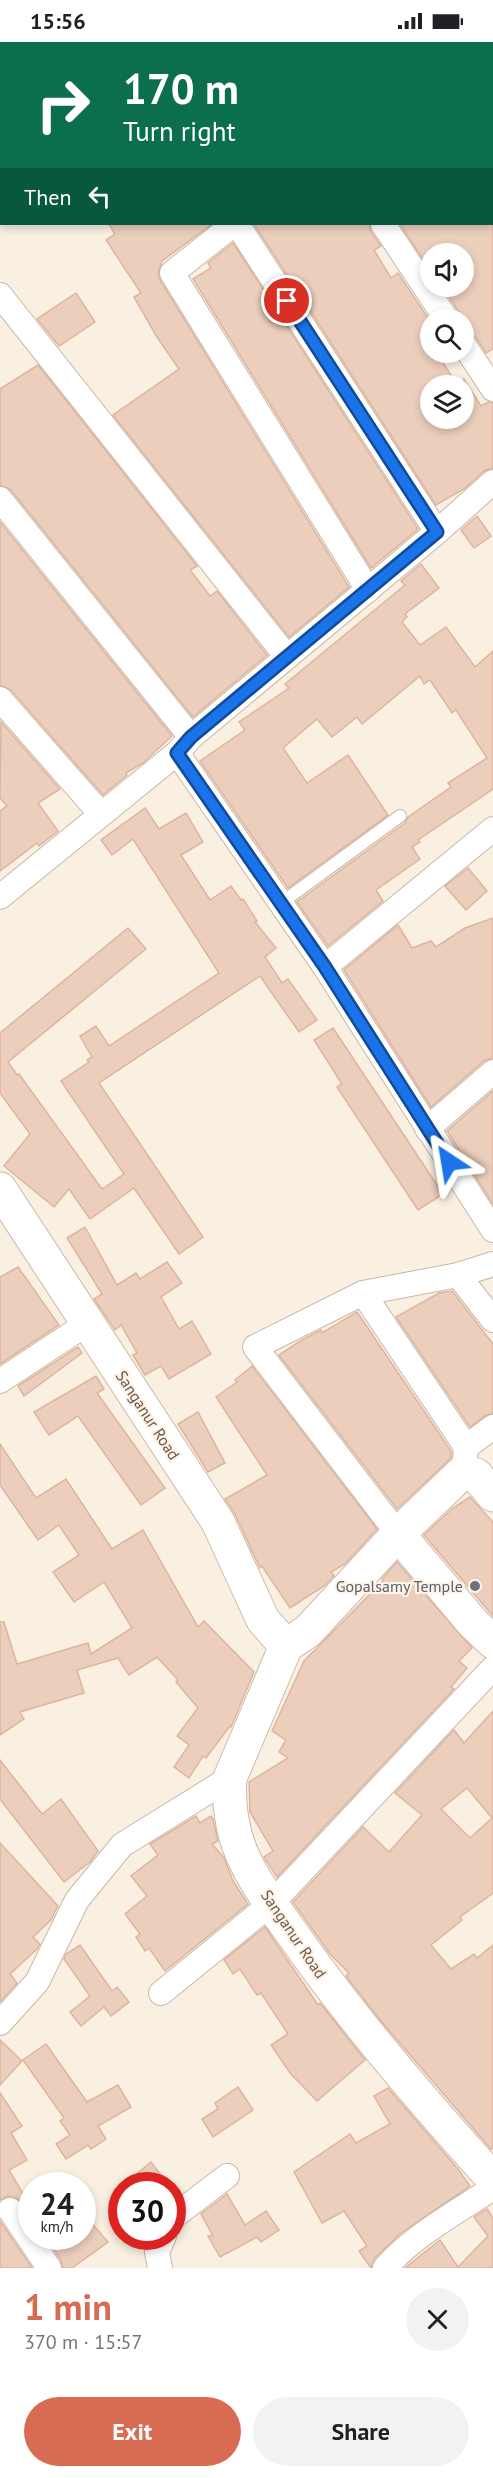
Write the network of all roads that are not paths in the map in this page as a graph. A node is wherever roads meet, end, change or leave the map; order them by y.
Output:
1 (234, 225) edge
2 (236, 225) edge
3 (383, 225) edge
4 (0, 295) edge
5 (440, 309) edge
6 (474, 360) edge
7 (493, 389) edge
8 (493, 482) edge
9 (0, 499) edge
10 (437, 532) junction
11 (368, 590) junction
12 (287, 657) junction
13 (2, 707) edge
14 (184, 745) junction
15 (100, 813) junction
16 (400, 816) dead end
17 (493, 829) edge
18 (0, 897) edge
19 (281, 903) junction
20 (325, 967) junction
21 (493, 1072) edge
22 (427, 1129) junction
23 (0, 1188) edge
24 (493, 1230) edge
25 (493, 1264) edge
26 (458, 1275) junction
27 (363, 1293) junction
28 (493, 1320) edge
29 (88, 1323) junction
30 (0, 1381) edge
31 (493, 1426) edge
32 (465, 1459) junction
33 (493, 1495) edge
34 (398, 1534) junction
35 (493, 1642) edge
36 (286, 1646) junction
37 (493, 1668) edge
38 (230, 1778) junction
39 (272, 1903) junction
40 (160, 1993) dead end
41 (0, 2023) edge
42 (226, 2176) dead end
43 (493, 2179) edge
44 (493, 2188) edge
45 (186, 2207) edge
46 (10, 2210) dead end
47 (158, 2250) edge
48 (49, 2268) edge
49 (160, 2268) edge
50 (385, 2268) edge

1 - 11 street
2 - 10 street
3 - 5 street
4 - 12 street
6 - 7 street
8 - 10 street
9 - 14 street
10 - 11 street
11 - 12 street
12 - 14 street
13 - 15 street
14 - 15 street
14 - 19 street
15 - 18 street
16 - 19 lane
17 - 20 street
19 - 20 street
20 - 22 street
21 - 22 street
22 - 24 street
23 - 29 main road, Sanganur Road
25 - 26 street
26 - 27 street
26 - 28 street
27 - 32 street
27 - 34 street
29 - 30 street
29 - 36 main road, Sanganur Road
31 - 32 street
32 - 33 main road
32 - 34 main road
34 - 35 main road
34 - 36 main road
36 - 38 main road, Sanganur Road
37 - 39 street
38 - 39 main road, Sanganur Road
38 - 41 street
39 - 40 street
39 - 43 main road, Sanganur Road
42 - 45 street
44 - 50 street
46 - 48 street
47 - 49 street

